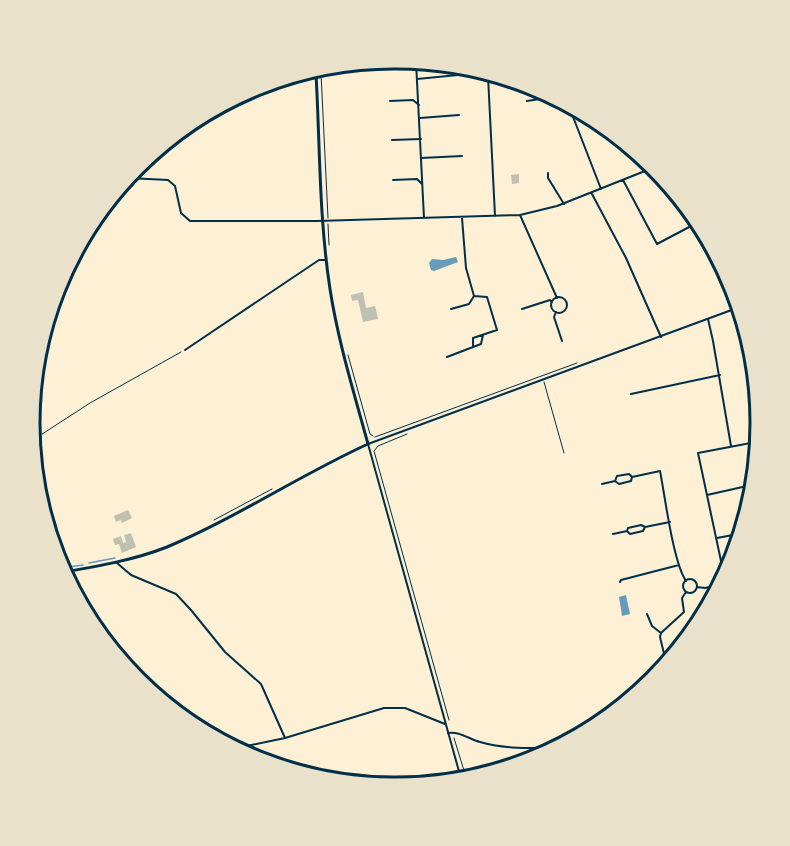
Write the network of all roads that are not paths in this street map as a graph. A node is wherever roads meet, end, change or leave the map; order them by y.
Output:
1 (416, 69) edge
2 (458, 75) dead end
3 (316, 78) edge
4 (417, 79) junction
5 (488, 81) edge
6 (418, 94) junction
7 (540, 99) edge
8 (413, 100) junction
9 (390, 101) dead end
10 (527, 101) dead end
11 (419, 105) junction
12 (459, 115) dead end
13 (573, 117) edge
14 (420, 118) junction
15 (421, 139) junction
16 (392, 140) dead end
17 (462, 156) dead end
18 (421, 158) junction
19 (645, 171) edge
20 (548, 173) dead end
21 (422, 174) junction
22 (138, 178) edge
23 (417, 179) junction
24 (393, 180) dead end
25 (623, 180) junction
26 (423, 184) junction
27 (601, 189) junction
28 (592, 193) junction
29 (564, 204) junction
30 (520, 215) junction
31 (495, 216) junction
32 (424, 218) junction
33 (462, 218) junction
34 (325, 219) junction
35 (690, 226) edge
36 (326, 260) junction
37 (474, 296) junction
38 (557, 297) junction
39 (552, 302) junction
40 (451, 309) dead end
41 (522, 309) dead end
42 (731, 310) edge
43 (556, 312) junction
44 (708, 319) junction
45 (483, 335) junction
46 (661, 337) junction
47 (562, 340) dead end
48 (473, 347) junction
49 (185, 350) road end
50 (447, 357) dead end
51 (720, 375) junction
52 (543, 378) junction
53 (631, 394) dead end
54 (749, 442) edge
55 (368, 444) junction
56 (731, 446) junction
57 (564, 453) dead end
58 (633, 477) junction
59 (615, 481) junction
60 (602, 484) dead end
61 (744, 487) edge
62 (707, 495) junction
63 (670, 522) junction
64 (645, 527) junction
65 (627, 531) junction
66 (613, 534) dead end
67 (731, 535) edge
68 (717, 538) junction
69 (722, 562) edge
70 (117, 563) junction
71 (680, 565) junction
72 (73, 571) edge
73 (686, 581) junction
74 (620, 582) dead end
75 (697, 587) junction
76 (709, 587) edge
77 (686, 592) junction
78 (647, 614) dead end
79 (661, 633) junction
80 (664, 654) edge
81 (446, 724) junction
82 (448, 733) junction
83 (285, 738) junction
84 (248, 746) edge
85 (538, 747) edge
86 (459, 772) edge

1 - 4 street
2 - 4 street
3 - 34 main road
4 - 6 street
5 - 31 street
6 - 8 street
6 - 11 street
7 - 10 street
8 - 9 street
8 - 11 street
11 - 14 street
12 - 14 street
13 - 27 street
14 - 15 street
15 - 16 street
15 - 18 street
17 - 18 street
18 - 21 street
19 - 25 street
20 - 29 street
21 - 23 street
21 - 26 street
22 - 34 street
23 - 24 street
23 - 26 street
25 - 27 street
25 - 35 street
26 - 32 street
27 - 28 street
28 - 29 street
28 - 46 street
29 - 30 street
30 - 31 street
30 - 38 street
31 - 33 street
32 - 33 street
32 - 34 street
33 - 37 street
34 - 36 main road
36 - 49 street
36 - 55 main road
37 - 40 street
37 - 45 street
38 - 39 street
38 - 43 street
39 - 41 street
39 - 43 street
42 - 44 street
43 - 47 street
44 - 46 street
44 - 51 street
45 - 48 street
45 - 48 street
46 - 52 street
48 - 50 street
51 - 53 street
51 - 56 street
52 - 55 street
52 - 57 lane
54 - 56 street
55 - 70 main road
55 - 81 street
56 - 62 street
58 - 59 street
58 - 59 street
58 - 63 street
59 - 60 street
61 - 62 street
62 - 68 street
63 - 64 street
63 - 71 street
64 - 65 street
64 - 65 street
65 - 66 street
67 - 68 street
68 - 69 street
70 - 72 main road
70 - 83 street
71 - 73 street
71 - 74 street
73 - 75 street
73 - 77 street
75 - 76 street
75 - 77 street
77 - 79 street
78 - 79 street
79 - 80 street
81 - 82 street
81 - 83 street
82 - 85 street
82 - 86 street
83 - 84 street

